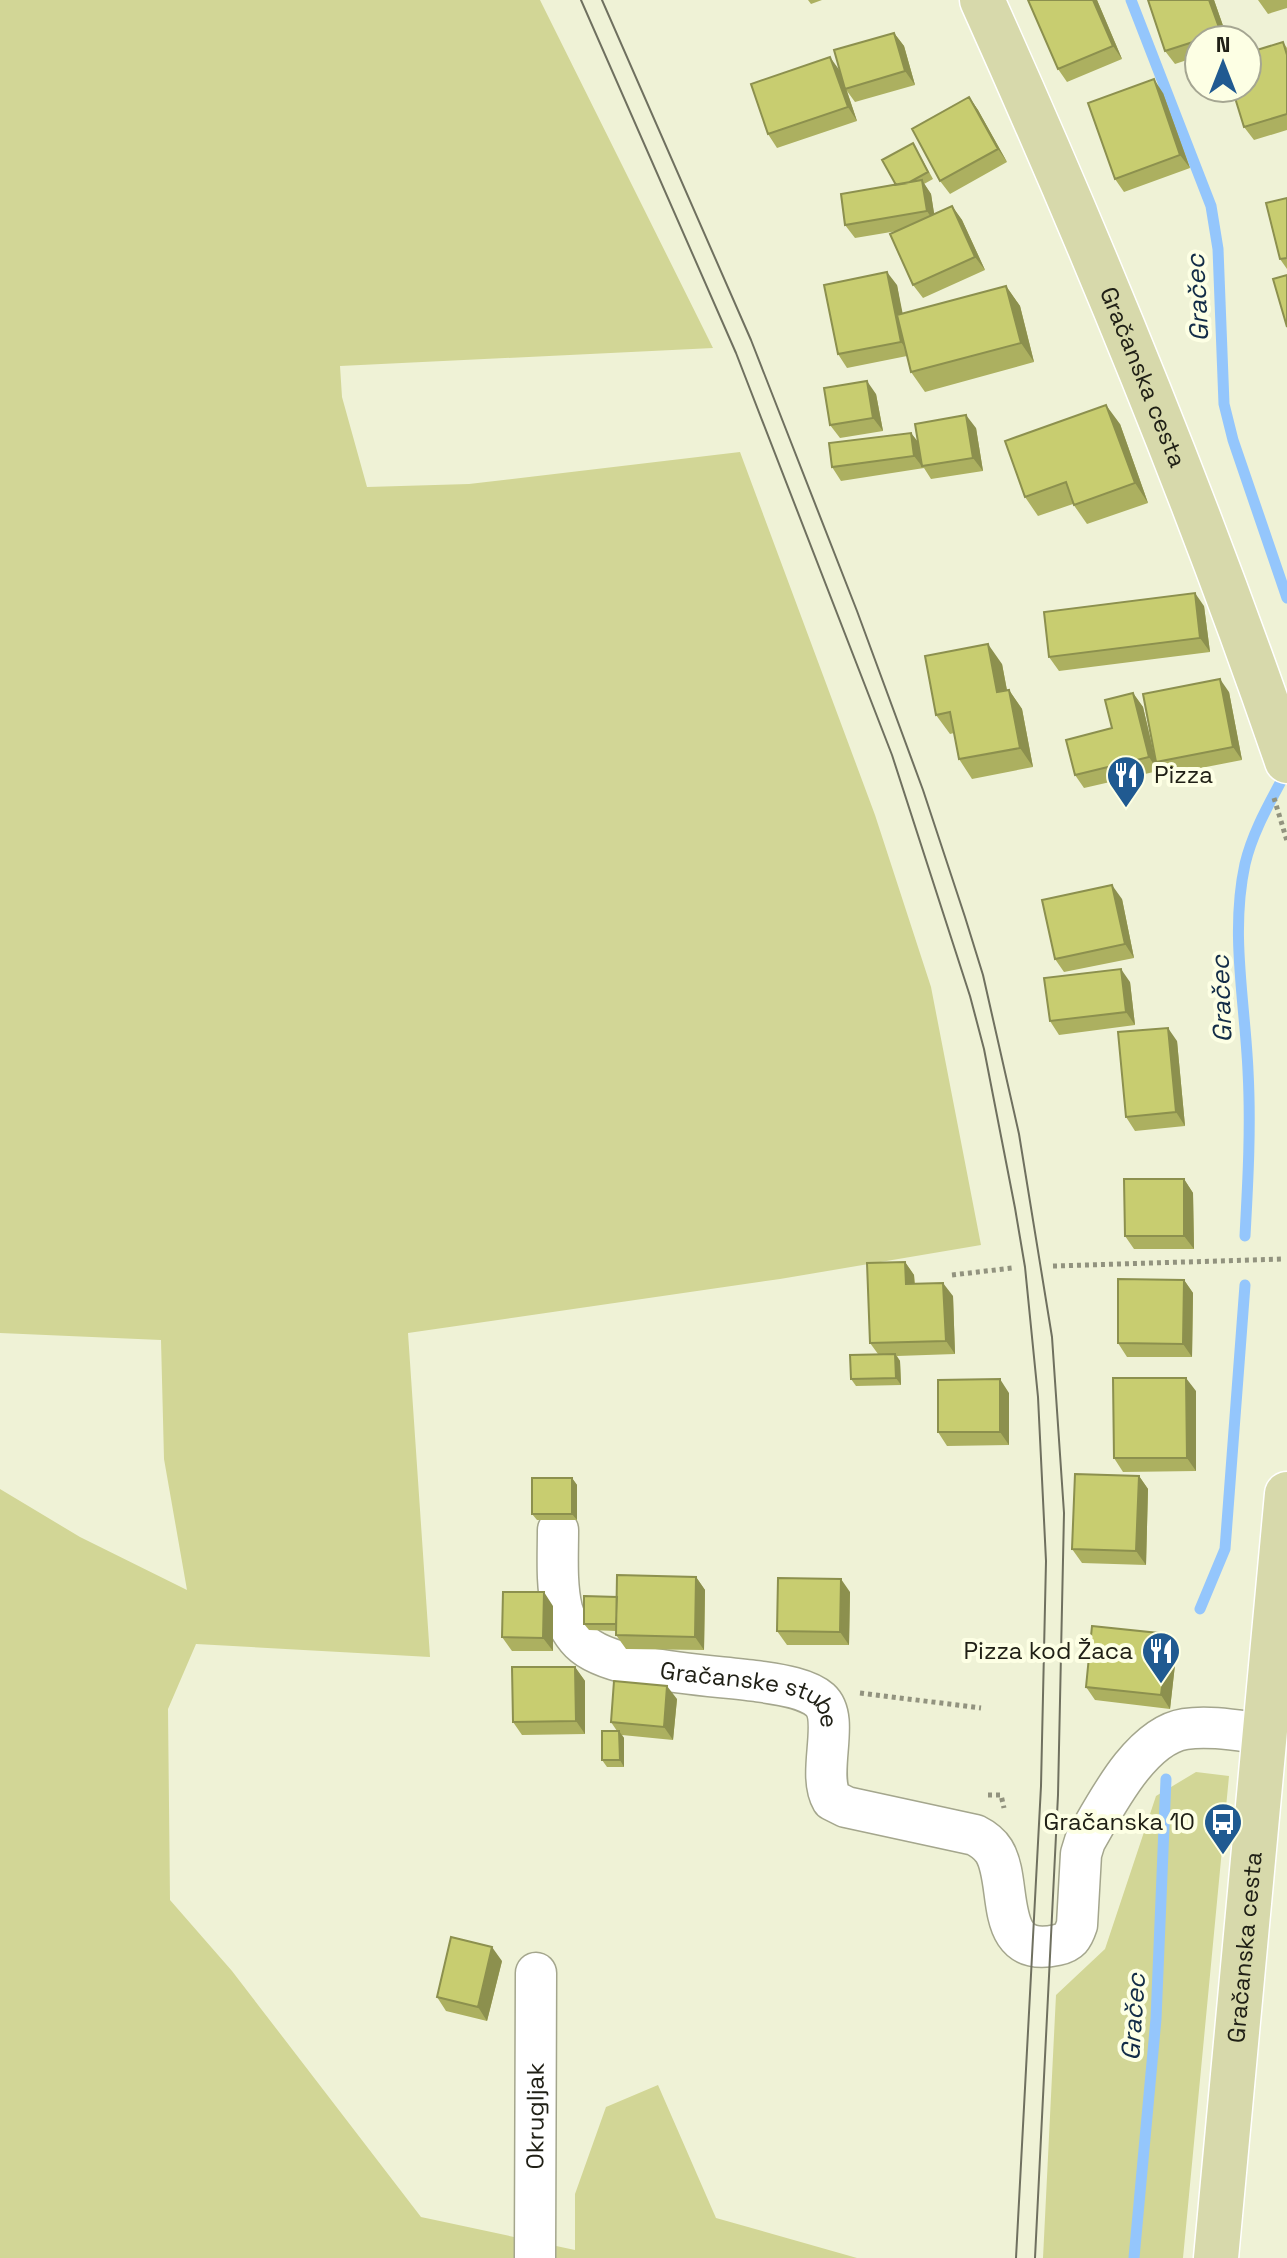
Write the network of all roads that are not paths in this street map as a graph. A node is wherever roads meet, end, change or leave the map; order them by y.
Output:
1 (982, 0) edge
2 (1284, 751) edge
3 (1287, 1494) edge
4 (558, 1530) dead end
5 (1265, 1734) junction
6 (536, 1973) dead end
7 (535, 2258) edge
8 (1216, 2258) edge

1 - 2 main road, Gračanska cesta
3 - 5 main road, Gračanska cesta
4 - 5 street, Gračanske stube
5 - 8 main road, Gračanska cesta
6 - 7 street, Okrugljak

